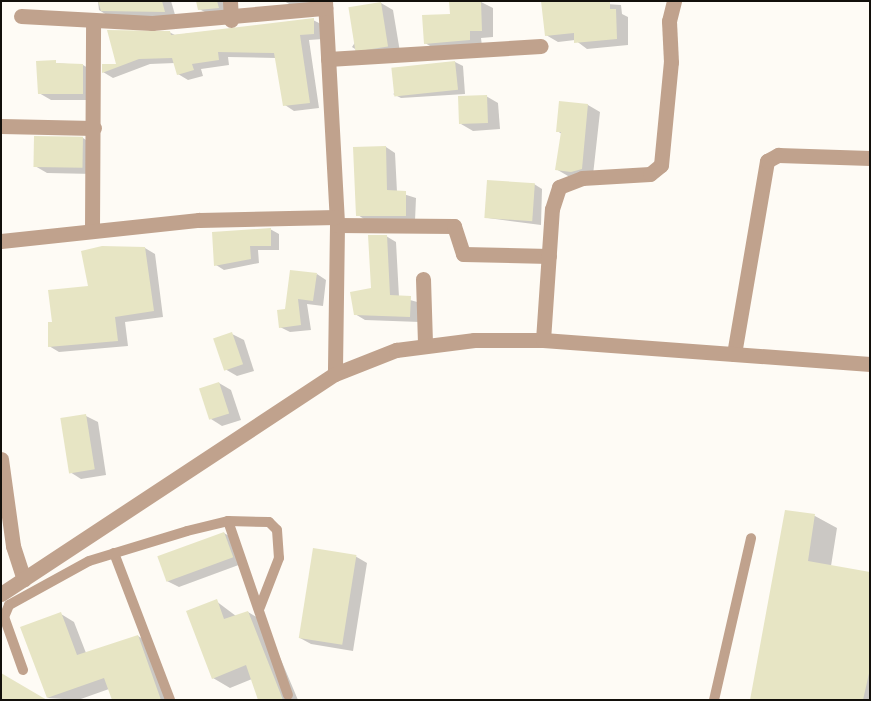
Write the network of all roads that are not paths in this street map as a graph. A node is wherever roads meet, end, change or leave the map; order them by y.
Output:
1 (230, 1) edge
2 (674, 1) edge
3 (325, 5) edge
4 (21, 16) dead end
5 (93, 20) junction
6 (231, 20) junction
7 (541, 46) dead end
8 (328, 59) junction
9 (1, 126) edge
10 (94, 128) junction
11 (870, 158) edge
12 (336, 221) junction
13 (92, 230) junction
14 (1, 241) edge
15 (550, 256) junction
16 (423, 279) dead end
17 (543, 340) junction
18 (426, 344) junction
19 (734, 354) junction
20 (870, 364) edge
21 (335, 374) junction
22 (1, 459) edge
23 (228, 521) junction
24 (751, 538) dead end
25 (114, 553) junction
26 (24, 579) junction
27 (1, 594) edge
28 (260, 607) junction
29 (23, 670) dead end
30 (288, 695) dead end
31 (170, 700) edge
32 (714, 700) edge

1 - 6 street
2 - 15 street
3 - 6 street
3 - 8 street
4 - 5 street
5 - 6 street
5 - 10 street
7 - 8 street
8 - 12 street
9 - 10 street
10 - 13 street
11 - 19 street
12 - 13 street
12 - 15 street
12 - 21 street
13 - 14 street
15 - 17 street
16 - 18 street
17 - 18 street
17 - 19 street
18 - 21 street
19 - 20 street
21 - 26 street
22 - 26 street
23 - 25 lane
23 - 28 lane
23 - 28 lane
24 - 32 lane
25 - 29 lane
25 - 31 lane
26 - 27 street
28 - 30 lane

